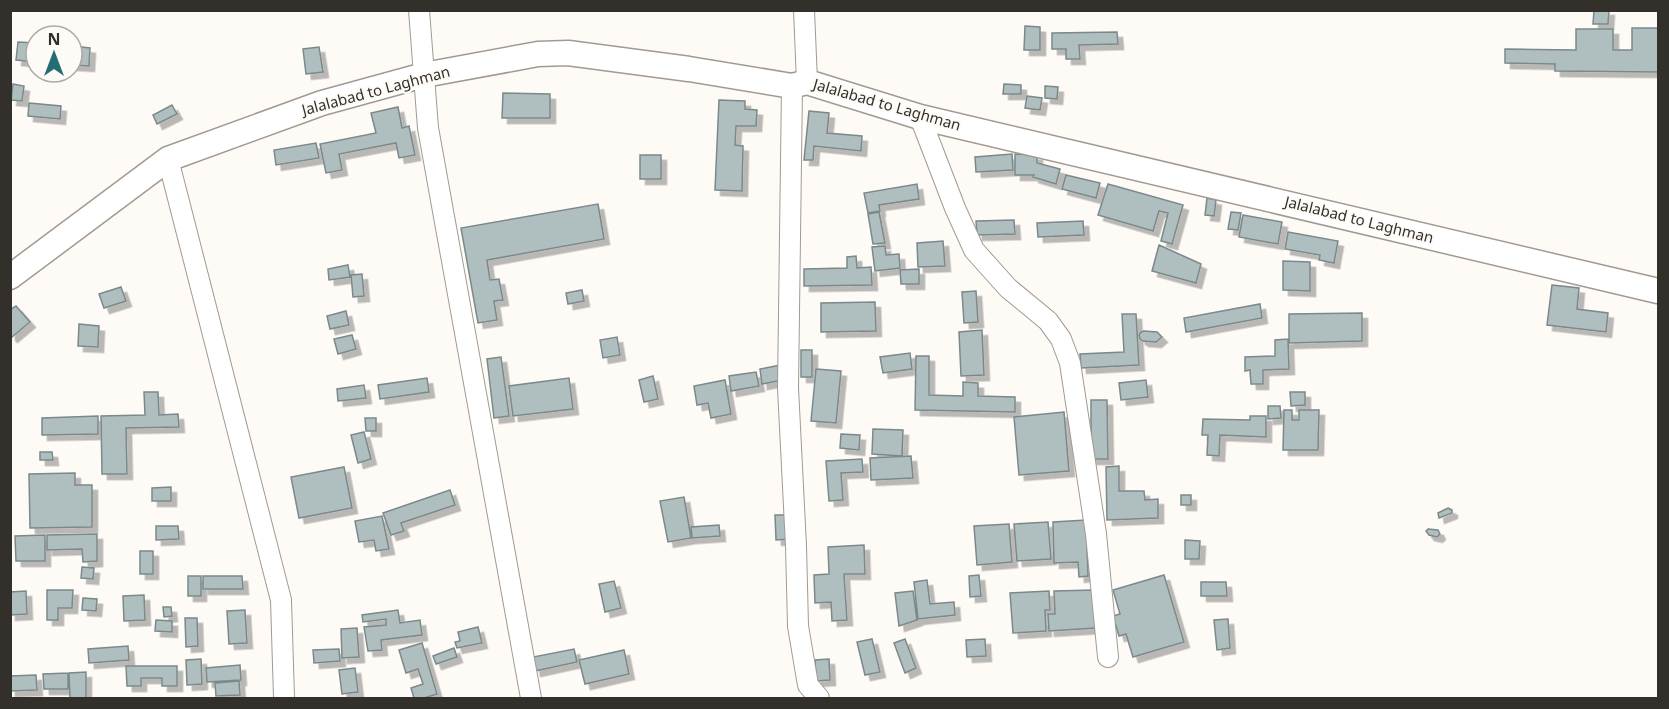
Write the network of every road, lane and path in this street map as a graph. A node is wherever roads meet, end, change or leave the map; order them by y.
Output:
1 (419, 10) edge
2 (804, 10) edge
3 (424, 75) junction
4 (799, 84) junction
5 (920, 117) junction
6 (168, 159) junction
7 (10, 277) edge
8 (1659, 291) edge
9 (1108, 657) dead end
10 (284, 699) edge
11 (531, 699) edge
12 (819, 699) edge

1 - 3 street
2 - 4 street
3 - 4 street, Jalalabad to Laghman
3 - 6 street, Jalalabad to Laghman
3 - 11 street
4 - 5 street, Jalalabad to Laghman
4 - 12 street
5 - 8 street, Jalalabad to Laghman
5 - 9 street
6 - 7 street, Jalalabad to Laghman
6 - 10 street

